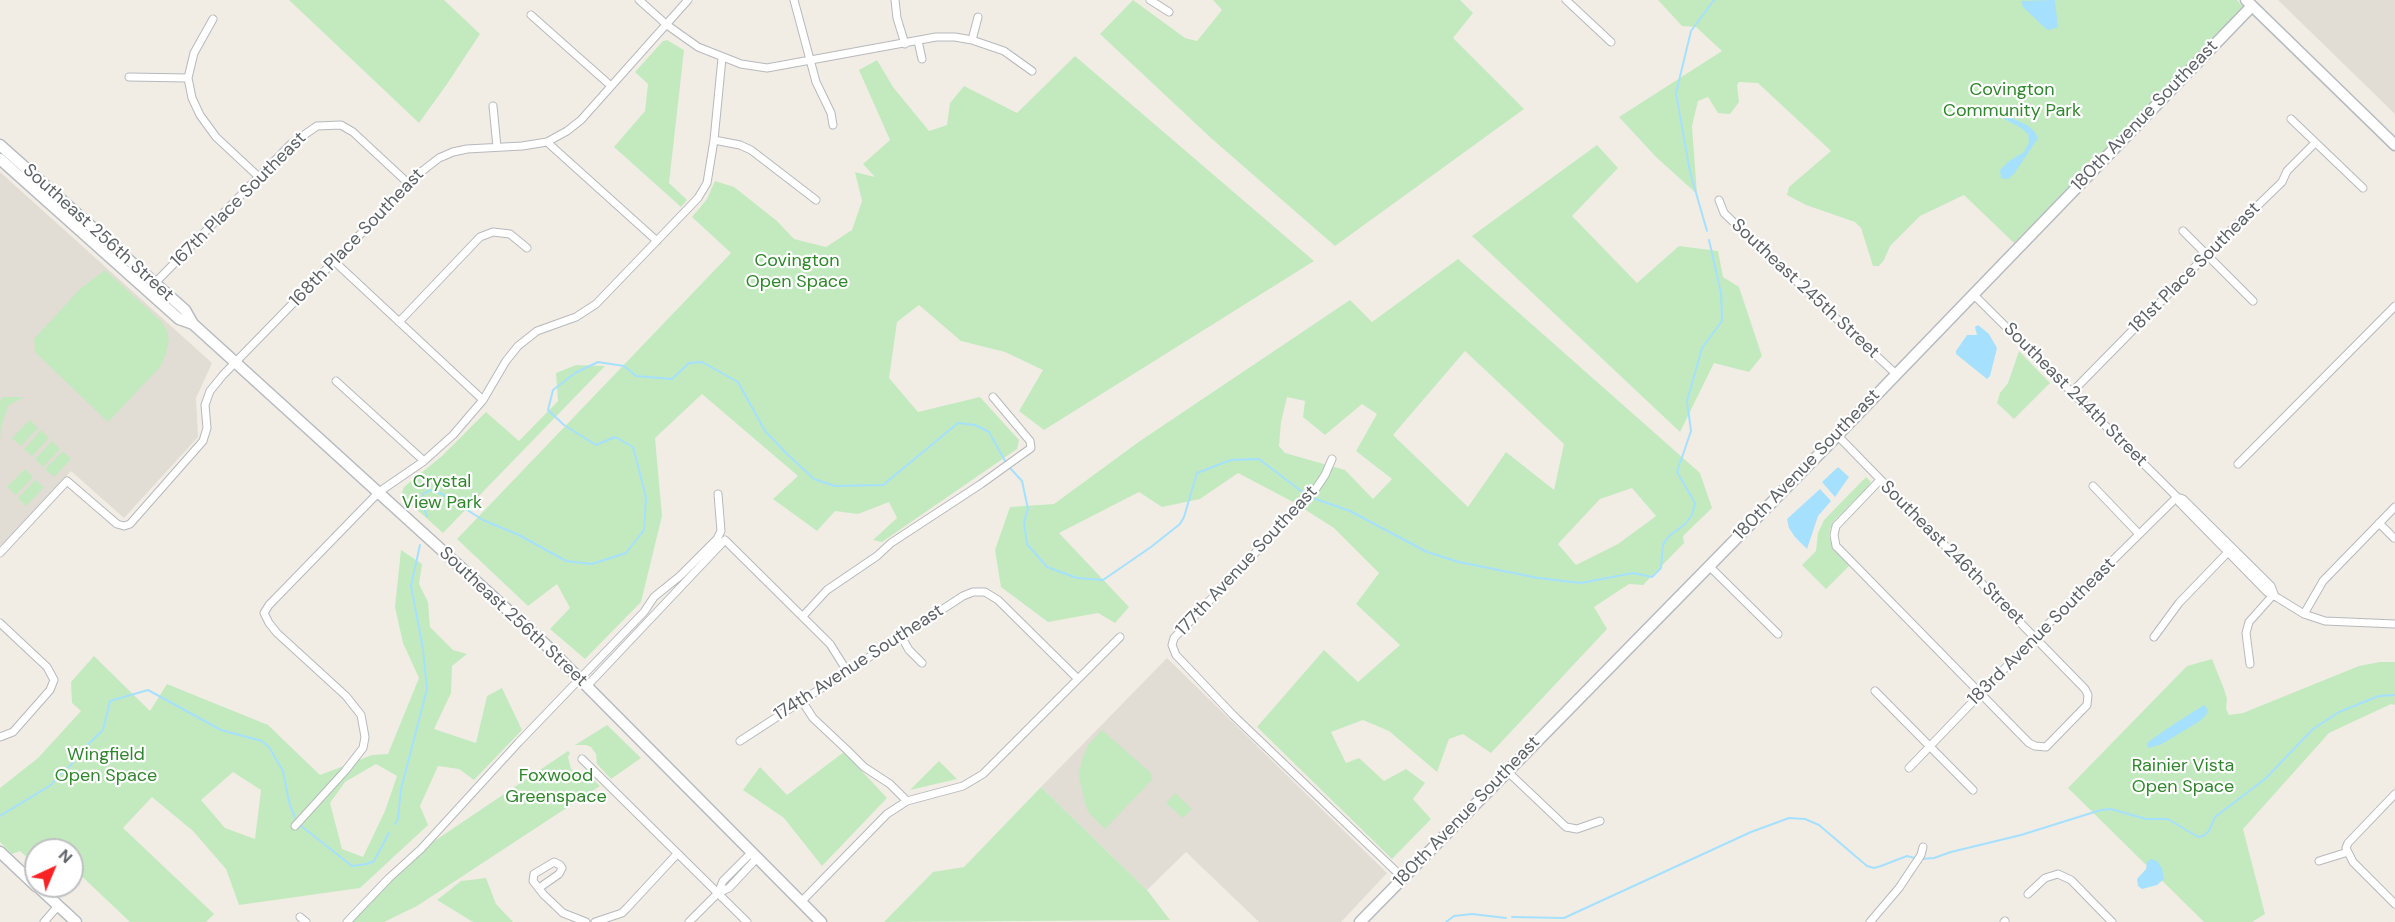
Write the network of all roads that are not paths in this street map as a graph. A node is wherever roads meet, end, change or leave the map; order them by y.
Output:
1 (639, 0) edge
2 (688, 0) edge
3 (794, 0) edge
4 (895, 0) edge
5 (1150, 0) edge
6 (1566, 0) edge
7 (2249, 3) edge
8 (1169, 12) dead end
9 (531, 15) dead end
10 (978, 17) dead end
11 (213, 19) dead end
12 (667, 25) junction
13 (972, 40) junction
14 (918, 41) junction
15 (1611, 42) dead end
16 (905, 44) junction
17 (722, 58) junction
18 (922, 59) dead end
19 (811, 61) junction
20 (1032, 71) dead end
21 (129, 77) dead end
22 (188, 78) junction
23 (611, 86) junction
24 (493, 106) dead end
25 (2291, 119) dead end
26 (833, 125) dead end
27 (714, 140) junction
28 (547, 141) junction
29 (2315, 143) junction
30 (0, 145) edge
31 (2395, 145) edge
32 (497, 147) junction
33 (0, 159) edge
34 (29, 171) junction
35 (14, 172) junction
36 (260, 178) junction
37 (409, 184) junction
38 (2363, 188) dead end
39 (816, 200) dead end
40 (1719, 200) dead end
41 (2182, 231) dead end
42 (657, 241) junction
43 (527, 248) dead end
44 (2207, 255) junction
45 (335, 262) junction
46 (154, 284) junction
47 (1973, 294) junction
48 (2253, 301) dead end
49 (2395, 306) edge
50 (399, 322) junction
51 (193, 324) junction
52 (235, 362) junction
53 (1896, 374) junction
54 (336, 381) dead end
55 (2072, 392) junction
56 (993, 397) dead end
57 (483, 400) junction
58 (1838, 435) junction
59 (1332, 459) dead end
60 (424, 461) junction
61 (2238, 464) dead end
62 (1880, 480) junction
63 (2093, 486) dead end
64 (379, 492) junction
65 (718, 494) dead end
66 (2177, 497) junction
67 (2395, 507) edge
68 (2379, 523) junction
69 (2139, 534) junction
70 (2394, 538) edge
71 (2230, 550) junction
72 (0, 553) edge
73 (1709, 566) junction
74 (2274, 594) junction
75 (2304, 614) junction
76 (802, 616) junction
77 (0, 623) edge
78 (2395, 624) edge
79 (1778, 634) dead end
80 (901, 636) junction
81 (1120, 637) dead end
82 (2035, 637) junction
83 (2154, 637) dead end
84 (921, 663) dead end
85 (2250, 664) dead end
86 (847, 671) junction
87 (1078, 679) junction
88 (584, 682) junction
89 (1875, 691) dead end
90 (1981, 694) junction
91 (802, 701) junction
92 (0, 737) edge
93 (740, 741) dead end
94 (1930, 746) junction
95 (582, 759) dead end
96 (1909, 768) dead end
97 (1508, 772) junction
98 (1973, 790) dead end
99 (2395, 794) edge
100 (907, 801) junction
101 (1600, 821) dead end
102 (295, 826) dead end
103 (1923, 847) dead end
104 (0, 852) edge
105 (2348, 852) junction
106 (677, 854) junction
107 (754, 855) junction
108 (2319, 861) dead end
109 (24, 875) edge
110 (1403, 878) junction
111 (539, 888) dead end
112 (718, 893) junction
113 (2028, 894) dead end
114 (49, 898) edge
115 (801, 902) junction
116 (2395, 904) edge
117 (58, 906) junction
118 (44, 922) edge
119 (76, 922) edge
120 (347, 922) edge
121 (582, 922) edge
122 (595, 922) edge
123 (689, 922) edge
124 (747, 922) edge
125 (821, 922) edge
126 (1360, 922) edge
127 (1870, 922) edge
128 (2112, 922) edge

1 - 12 street
2 - 12 street, 168th Place Southeast
3 - 19 street
4 - 16 street
5 - 8 street
6 - 15 street
7 - 31 main road
7 - 47 main road, 180th Avenue Southeast
9 - 23 street
10 - 13 street
11 - 22 street
12 - 17 street
12 - 23 street, 168th Place Southeast
13 - 14 street
13 - 20 street
14 - 16 street
14 - 18 street
16 - 19 street
17 - 19 street
17 - 27 street
19 - 26 street
21 - 22 street
22 - 36 street
23 - 28 street, 168th Place Southeast
24 - 32 street
25 - 29 street
27 - 39 street
27 - 42 street
28 - 32 street, 168th Place Southeast
28 - 42 street
29 - 38 street
29 - 44 street, 181st Place Southeast
30 - 34 main road, Southeast 256th Street
32 - 37 street, 168th Place Southeast
33 - 35 main road, Southeast 256th Street
34 - 35 main road
34 - 46 main road, Southeast 256th Street
35 - 51 main road, Southeast 256th Street
36 - 37 street, 167th Place Southeast
36 - 46 street, 167th Place Southeast
37 - 45 street, 168th Place Southeast
40 - 53 street, Southeast 245th Street
41 - 44 street
42 - 57 street
43 - 50 street
44 - 48 street
44 - 55 street, 181st Place Southeast
45 - 50 street
45 - 52 street, 168th Place Southeast
46 - 51 main road, Southeast 256th Street
47 - 53 main road, 180th Avenue Southeast
47 - 55 street, Southeast 244th Street
49 - 61 street
50 - 57 street
51 - 52 main road, Southeast 256th Street
52 - 64 main road, Southeast 256th Street
52 - 72 street, 168th Place Southeast
53 - 58 main road, 180th Avenue Southeast
54 - 60 street
55 - 66 street, Southeast 244th Street
56 - 76 street
57 - 60 street
58 - 62 street, Southeast 246th Street
58 - 73 main road, 180th Avenue Southeast
59 - 110 street, 177th Avenue Southeast
60 - 64 street
62 - 82 street, Southeast 246th Street
62 - 90 street
63 - 69 street
64 - 88 main road, Southeast 256th Street
64 - 102 street
65 - 88 street
66 - 69 street, 183rd Avenue Southeast
66 - 71 street, Southeast 244th Street
67 - 68 street
68 - 70 street
68 - 75 street
69 - 82 street, 183rd Avenue Southeast
71 - 74 street, Southeast 244th Street
71 - 83 street
73 - 79 street
73 - 97 main road, 180th Avenue Southeast
74 - 75 street, Southeast 244th Street
74 - 85 street
75 - 78 street, Southeast 244th Street
76 - 86 street
76 - 88 street
77 - 92 street
80 - 84 street
80 - 86 street, 174th Avenue Southeast
80 - 87 street, 174th Avenue Southeast
81 - 87 street
82 - 90 street, 183rd Avenue Southeast
82 - 90 street, Southeast 246th Street
86 - 91 street, 174th Avenue Southeast
87 - 100 street
88 - 107 main road, Southeast 256th Street
88 - 120 street
89 - 94 street
90 - 94 street, 183rd Avenue Southeast
91 - 93 street, 174th Avenue Southeast
91 - 100 street
94 - 96 street, 183rd Avenue Southeast
94 - 98 street
95 - 106 street
97 - 101 street
97 - 110 main road, 180th Avenue Southeast
99 - 105 street
100 - 115 street
103 - 127 street
104 - 109 main road
105 - 108 street
105 - 116 street
106 - 112 street
106 - 122 street
107 - 112 street
107 - 115 main road, Southeast 256th Street
110 - 126 main road, 180th Avenue Southeast
111 - 121 street
112 - 123 street
112 - 124 street
113 - 128 street
114 - 117 main road
115 - 125 main road, Southeast 256th Street
117 - 118 street
117 - 119 main road

